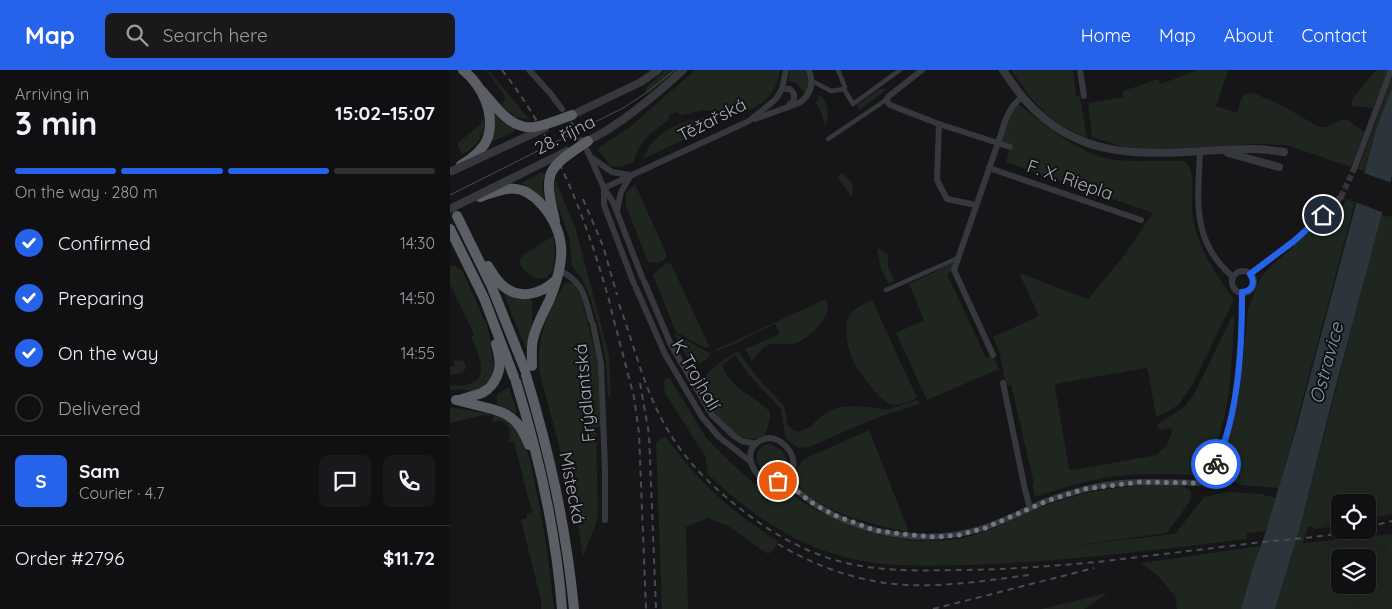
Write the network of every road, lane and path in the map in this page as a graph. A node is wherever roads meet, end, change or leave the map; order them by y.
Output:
1 (463, 70) edge
2 (529, 70) edge
3 (658, 70) edge
4 (683, 70) edge
5 (786, 70) edge
6 (809, 70) edge
7 (838, 70) edge
8 (900, 70) edge
9 (922, 70) edge
10 (1003, 70) edge
11 (1080, 70) edge
12 (1390, 70) edge
13 (812, 81) junction
14 (782, 88) junction
15 (844, 89) junction
16 (482, 91) junction
17 (1084, 96) dead end
18 (1023, 97) junction
19 (886, 100) junction
20 (562, 109) tunnel mouth
21 (781, 110) junction
22 (572, 115) junction
23 (750, 122) junction
24 (938, 124) junction
25 (828, 139) dead end
26 (998, 143) junction
27 (588, 146) junction
28 (1010, 147) dead end
29 (1200, 151) junction
30 (1221, 151) junction
31 (1284, 152) dead end
32 (590, 157) junction
33 (1279, 166) dead end
34 (989, 168) junction
35 (1354, 169) tunnel mouth
36 (451, 172) edge
37 (631, 175) junction
38 (604, 188) junction
39 (1341, 197) tunnel mouth
40 (461, 204) junction
41 (976, 205) junction
42 (617, 212) junction
43 (454, 213) edge
44 (1141, 220) dead end
45 (555, 221) junction
46 (450, 229) edge
47 (466, 233) junction
48 (959, 258) junction
49 (560, 270) junction
50 (1250, 274) junction
51 (1233, 277) junction
52 (556, 281) junction
53 (886, 290) dead end
54 (1242, 292) junction
55 (484, 298) junction
56 (993, 355) dead end
57 (529, 371) junction
58 (1002, 383) dead end
59 (453, 400) edge
60 (756, 444) junction
61 (751, 462) junction
62 (785, 478) junction
63 (545, 489) junction
64 (1030, 508) junction
65 (605, 520) dead end
66 (562, 609) edge
67 (574, 609) edge

1 - 16 highway
2 - 20 street
3 - 22 street, 28. října
4 - 27 street, 28. října, bridge
5 - 14 street, Těžařská
6 - 13 street
7 - 15 street
8 - 15 street
9 - 19 street
10 - 18 street
11 - 17 street
12 - 35 street
13 - 15 street
13 - 21 street
14 - 21 street
14 - 23 street, Těžařská
16 - 22 highway, bridge
16 - 36 highway, bridge
18 - 26 street
18 - 29 street
19 - 24 street
19 - 25 street
21 - 23 street
22 - 36 street, 28. října, bridge
23 - 37 street, Těžařská
24 - 26 street
24 - 41 street
26 - 28 street
26 - 34 street
27 - 32 street
27 - 40 street, 28. října, bridge
27 - 45 highway, bridge
29 - 30 street
29 - 51 street
30 - 31 street
30 - 33 street
32 - 37 street
32 - 38 street
34 - 41 street
34 - 44 street, F. X. Riepla
37 - 38 street, Těžařská
37 - 42 street
38 - 42 street, K Trojhalí
38 - 61 street, K Trojhalí
39 - 50 street
40 - 43 street, 28. října, bridge
40 - 45 highway, bridge
41 - 48 street
42 - 60 street, K Trojhalí
43 - 47 highway, Místecká
45 - 49 highway
46 - 55 highway, Místecká
47 - 52 highway
47 - 57 highway, Místecká
48 - 53 street
48 - 56 street
49 - 52 highway
49 - 65 street, Frýdlantská
50 - 51 street
50 - 54 street
51 - 54 street
52 - 57 highway
54 - 64 street
55 - 59 highway
55 - 63 highway, Místecká
57 - 67 highway, Místecká
58 - 64 street
59 - 63 highway
60 - 61 street
60 - 62 street
61 - 62 street
62 - 64 street
63 - 66 highway, Místecká

